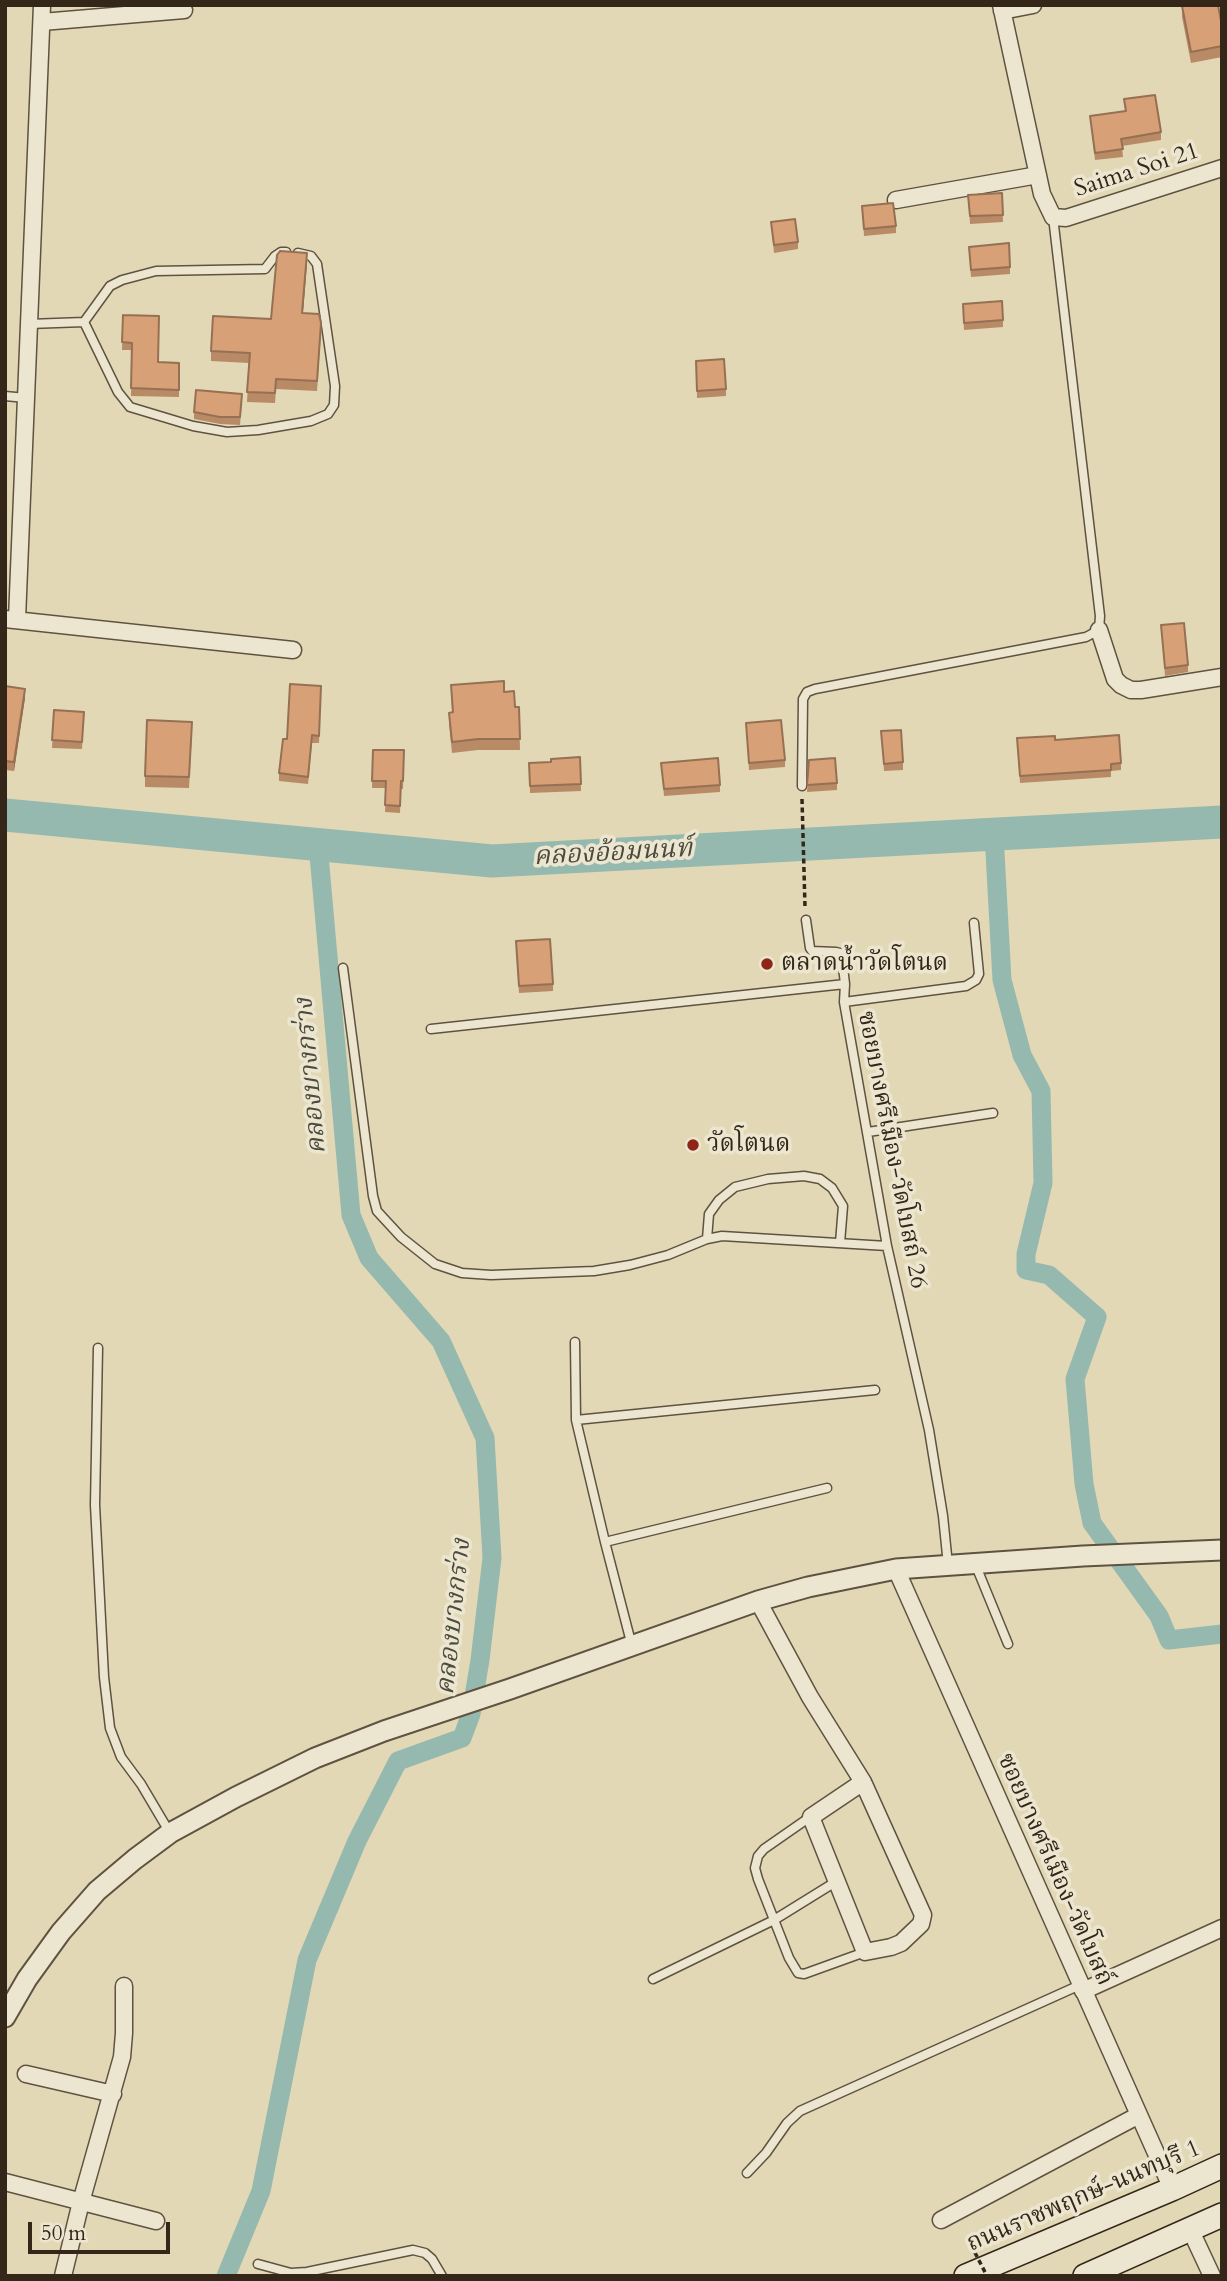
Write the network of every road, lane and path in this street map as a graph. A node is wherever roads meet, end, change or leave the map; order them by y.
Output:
1 (42, 5) edge
2 (1033, 5) edge
3 (1002, 8) edge
4 (184, 10) dead end
5 (41, 22) junction
6 (1222, 168) edge
7 (1038, 175) junction
8 (895, 200) dead end
9 (1059, 218) junction
10 (84, 322) junction
11 (29, 324) junction
12 (5, 396) edge
13 (26, 398) junction
14 (11, 619) edge
15 (1099, 630) junction
16 (293, 650) dead end
17 (1222, 677) edge
18 (802, 786) joint
19 (806, 920) joint
20 (974, 923) dead end
21 (344, 968) dead end
22 (845, 985) junction
23 (844, 1002) junction
24 (431, 1028) dead end
25 (993, 1113) dead end
26 (868, 1132) junction
27 (706, 1239) junction
28 (840, 1243) junction
29 (887, 1246) junction
30 (575, 1342) dead end
31 (98, 1348) dead end
32 (875, 1390) dead end
33 (576, 1420) junction
34 (827, 1488) dead end
35 (605, 1542) junction
36 (1222, 1550) edge
37 (975, 1563) junction
38 (948, 1565) junction
39 (895, 1569) junction
40 (758, 1601) junction
41 (1008, 1644) dead end
42 (632, 1646) junction
43 (863, 1782) junction
44 (811, 1816) junction
45 (170, 1833) junction
46 (837, 1881) junction
47 (774, 1920) junction
48 (1222, 1928) edge
49 (865, 1952) junction
50 (653, 1979) dead end
51 (124, 1986) dead end
52 (1081, 1988) junction
53 (5, 2017) edge
54 (26, 2074) dead end
55 (113, 2094) junction
56 (1139, 2115) junction
57 (1222, 2166) edge
58 (747, 2173) dead end
59 (5, 2182) edge
60 (1172, 2189) junction
61 (81, 2202) junction
62 (1222, 2215) edge
63 (941, 2220) dead end
64 (156, 2221) dead end
65 (1191, 2231) junction
66 (984, 2240) dead end
67 (258, 2264) dead end
68 (63, 2276) edge
69 (442, 2276) edge
70 (967, 2276) edge
71 (987, 2276) edge
72 (1085, 2276) edge
73 (1212, 2276) edge

1 - 5 street
2 - 3 street
3 - 7 street
4 - 5 street
5 - 11 street
6 - 9 street, Saima Soi 21
7 - 8 street
7 - 9 street
9 - 15 lane
10 - 10 lane
10 - 11 lane
11 - 13 street
12 - 13 lane
13 - 14 street
14 - 16 street
15 - 17 street
15 - 18 lane
18 - 19 path
19 - 22 lane
20 - 23 lane
21 - 27 lane
22 - 23 lane, ซอยบางศรีเมือง-วัดโบสถ์ 26
22 - 24 lane, ซอยบางศรีเมือง-วัดโบสถ์ 26
23 - 26 lane, ซอยบางศรีเมือง-วัดโบสถ์ 26
25 - 26 lane
26 - 29 lane, ซอยบางศรีเมือง-วัดโบสถ์ 26
27 - 28 lane
27 - 28 lane
28 - 29 lane
29 - 38 lane, ซอยบางศรีเมือง-วัดโบสถ์ 26
30 - 33 lane
31 - 45 lane
32 - 33 lane
33 - 35 lane
34 - 35 lane
35 - 42 lane
36 - 37 street
37 - 38 street
37 - 41 lane
38 - 39 street
39 - 40 street
39 - 52 street, ซอยบางศรีเมือง-วัดโบสถ์
40 - 42 street
40 - 43 street
42 - 45 street
43 - 44 street
43 - 49 street
44 - 46 street
44 - 47 lane
45 - 53 street
46 - 47 lane
46 - 49 street
47 - 49 lane
47 - 50 lane
48 - 52 street
51 - 55 street
52 - 56 street, ซอยบางศรีเมือง-วัดโบสถ์
52 - 58 lane
54 - 55 street
55 - 61 street
56 - 60 street, ซอยบางศรีเมือง-วัดโบสถ์
56 - 63 street
57 - 60 main road, ถนนราชพฤกษ์-นนทบุรี 1
59 - 61 street
60 - 70 main road, ถนนราชพฤกษ์-นนทบุรี 1
61 - 64 street
61 - 68 street
62 - 65 main road
65 - 72 main road
65 - 73 street
66 - 71 path, bridge
67 - 69 lane

